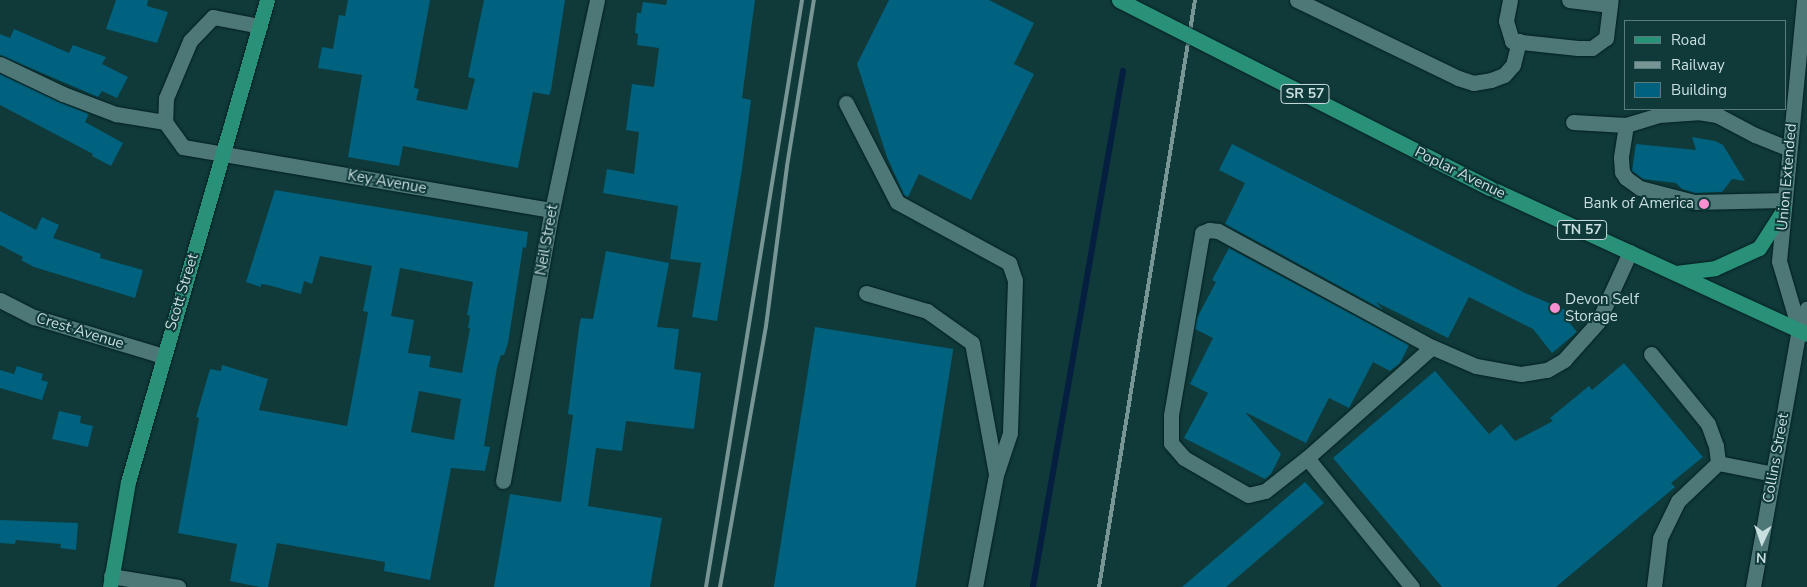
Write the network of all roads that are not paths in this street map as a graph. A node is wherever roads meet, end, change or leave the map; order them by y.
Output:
1 (267, 0) edge
2 (597, 0) edge
3 (1119, 0) edge
4 (1296, 0) edge
5 (1510, 0) edge
6 (1569, 0) edge
7 (1804, 0) edge
8 (1610, 3) edge
9 (260, 26) junction
10 (1519, 41) junction
11 (0, 64) edge
12 (846, 103) dead end
13 (165, 122) junction
14 (1574, 122) dead end
15 (1626, 125) junction
16 (1789, 149) junction
17 (223, 154) junction
18 (1490, 188) joint
19 (1784, 205) junction
20 (552, 210) junction
21 (1630, 252) junction
22 (1675, 273) junction
23 (866, 293) dead end
24 (0, 300) edge
25 (1807, 308) edge
26 (1803, 332) edge
27 (1432, 347) junction
28 (1650, 354) dead end
29 (163, 356) junction
30 (1307, 458) junction
31 (1718, 463) junction
32 (1773, 474) junction
33 (996, 475) junction
34 (503, 481) dead end
35 (110, 582) edge
36 (178, 587) edge
37 (975, 587) edge
38 (1412, 587) edge
39 (1654, 587) edge
40 (1753, 587) edge

1 - 9 main road, Scott Street
2 - 20 street, Neil Street
3 - 18 main road, Poplar Avenue / SR 57, bridge
4 - 10 street
5 - 10 street
6 - 8 street
7 - 16 street, Union Extended
8 - 10 street
9 - 13 street
9 - 17 main road, Scott Street
11 - 13 street
12 - 33 street
13 - 17 street, Key Avenue
14 - 15 street
15 - 16 street
15 - 19 street
16 - 19 street, Union Extended
17 - 20 street, Key Avenue
17 - 29 main road, Scott Street
18 - 21 main road, Poplar Avenue / TN 57
19 - 22 main road
19 - 26 street, Union Extended
20 - 34 street, Neil Street
21 - 22 main road, Poplar Avenue / TN 57
21 - 27 street
22 - 26 main road, Poplar Avenue / TN 57
23 - 33 street
24 - 29 street, Crest Avenue
25 - 26 street
26 - 32 street, Collins Street
27 - 30 street
27 - 30 street
28 - 31 street
29 - 35 main road, Scott Street
30 - 38 street
31 - 32 street
31 - 39 street
32 - 40 street, Collins Street
33 - 37 street
35 - 36 street

